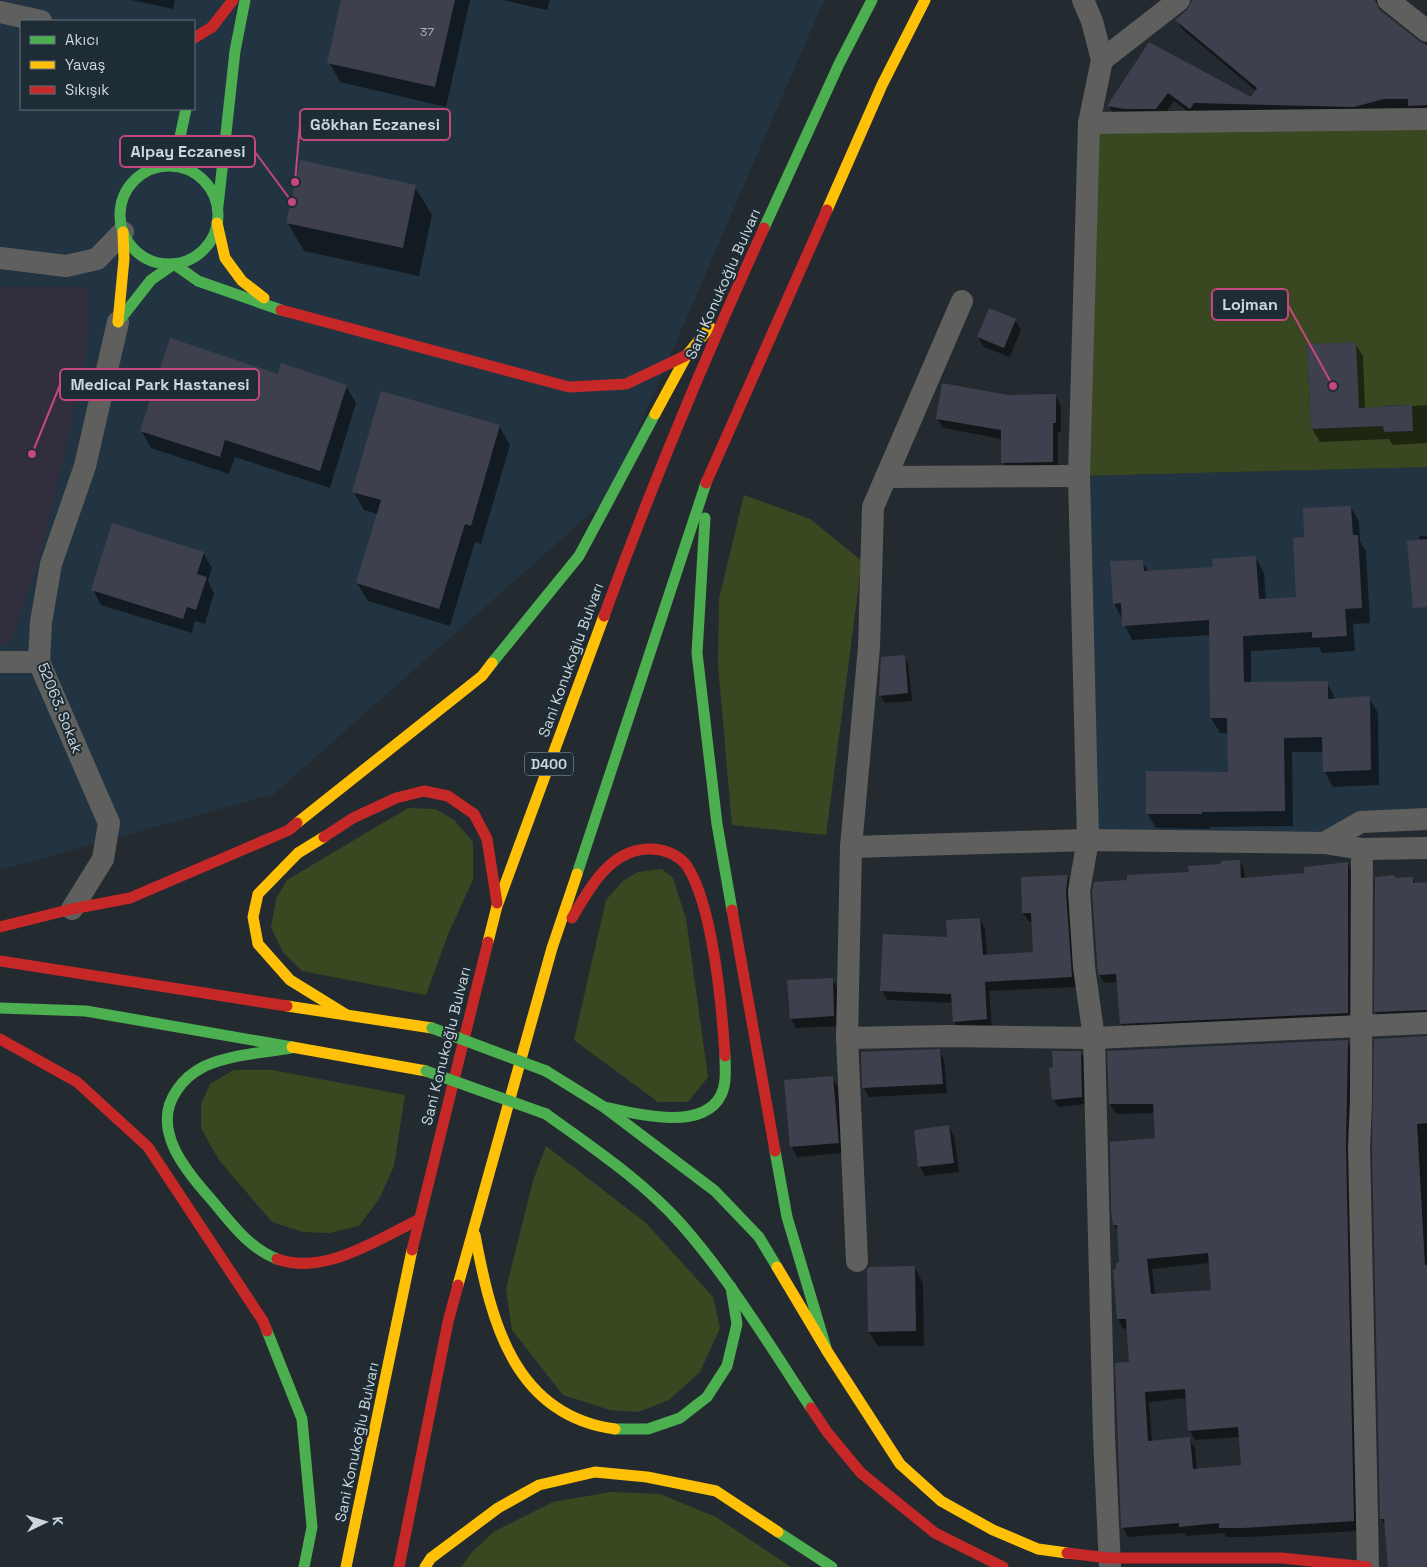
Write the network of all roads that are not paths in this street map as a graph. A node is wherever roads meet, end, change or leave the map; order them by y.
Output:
1 (232, 0) edge
2 (245, 0) edge
3 (872, 0) edge
4 (925, 0) edge
5 (1082, 0) edge
6 (1179, 0) edge
7 (1388, 0) edge
8 (0, 12) edge
9 (36, 20) edge
10 (1427, 31) edge
11 (195, 37) edge
12 (1102, 60) junction
13 (186, 110) edge
14 (1427, 119) edge
15 (1089, 123) junction
16 (156, 167) junction
17 (218, 206) junction
18 (217, 222) junction
19 (123, 232) junction
20 (0, 258) edge
21 (174, 264) junction
22 (962, 301) dead end
23 (729, 304) junction
24 (279, 309) junction
25 (118, 322) junction
26 (687, 355) junction
27 (1079, 476) junction
28 (886, 477) junction
29 (707, 480) junction
30 (0, 662) edge
31 (39, 662) junction
32 (1427, 819) edge
33 (1088, 840) junction
34 (1324, 843) junction
35 (851, 847) junction
36 (1427, 848) edge
37 (1362, 850) junction
38 (497, 906) junction
39 (72, 908) junction
40 (0, 928) edge
41 (552, 948) junction
42 (0, 961) edge
43 (0, 1008) edge
44 (345, 1014) junction
45 (1427, 1023) edge
46 (1360, 1026) junction
47 (847, 1038) junction
48 (1094, 1038) junction
49 (0, 1039) edge
50 (291, 1048) junction
51 (604, 1107) junction
52 (418, 1220) junction
53 (474, 1229) junction
54 (857, 1261) dead end
55 (731, 1287) junction
56 (827, 1351) junction
57 (1110, 1562) edge
58 (304, 1567) edge
59 (346, 1567) edge
60 (399, 1567) edge
61 (425, 1567) edge
62 (832, 1567) edge
63 (1003, 1567) edge
64 (1367, 1567) edge

1 - 11 main road
2 - 17 main road
3 - 23 main road, Sani Konukoğlu Bulvarı / D400
4 - 29 main road
5 - 12 street
6 - 12 street
7 - 10 street
8 - 9 street
12 - 15 street
13 - 16 main road
14 - 15 street
15 - 27 street
16 - 17 main road
16 - 19 main road
17 - 18 main road
18 - 21 main road
18 - 24 main road
19 - 20 street
19 - 21 main road
19 - 25 main road
21 - 24 main road
21 - 25 main road
22 - 28 street
23 - 26 main road
23 - 38 main road, Sani Konukoğlu Bulvarı / D400
24 - 26 main road
25 - 31 street, 52063. Sokak
26 - 39 main road
27 - 28 street
27 - 33 street
28 - 35 street
29 - 41 main road
29 - 56 main road
30 - 31 street
31 - 39 street, 52063. Sokak
32 - 34 street
33 - 34 street
33 - 35 street
33 - 48 street
34 - 37 street
35 - 47 street
36 - 37 street
37 - 46 street
38 - 44 main road
38 - 52 main road, Sani Konukoğlu Bulvarı / D400
39 - 40 main road
41 - 51 main road
41 - 53 main road
42 - 44 main road
43 - 50 main road
44 - 51 main road, bridge
45 - 46 street
46 - 48 street
46 - 64 street
47 - 48 street
47 - 54 street
48 - 57 street
49 - 58 main road
50 - 52 main road
50 - 55 main road, bridge
51 - 56 main road
52 - 59 main road, Sani Konukoğlu Bulvarı / D400
53 - 55 main road
53 - 60 main road
55 - 63 main road
56 - 57 main road
57 - 64 main road
61 - 62 main road

